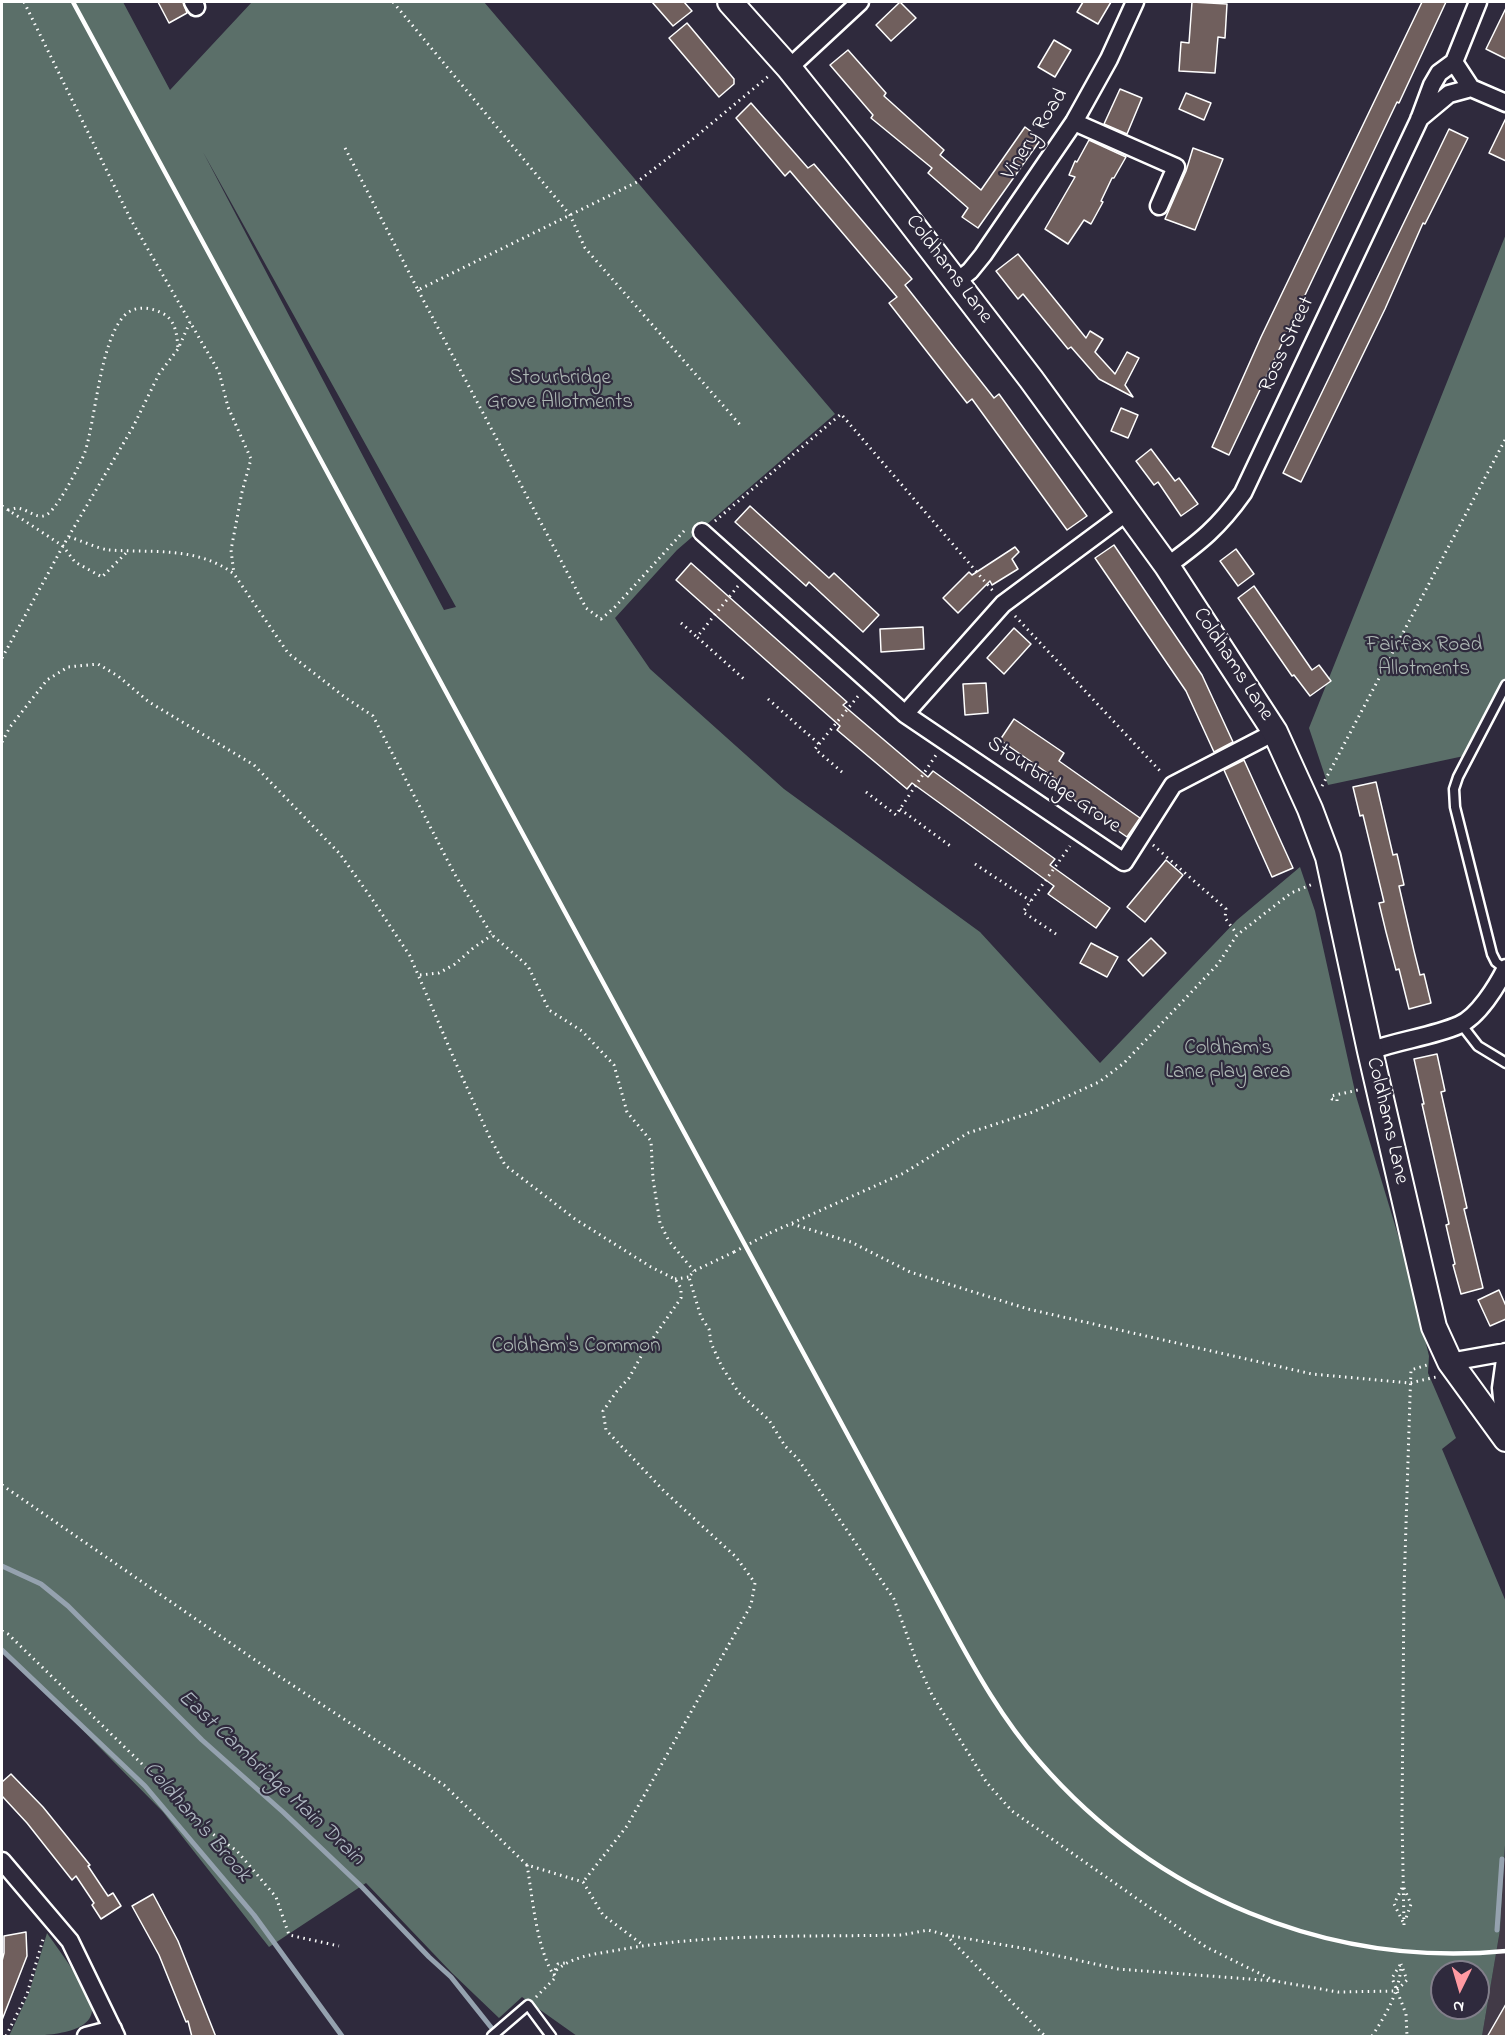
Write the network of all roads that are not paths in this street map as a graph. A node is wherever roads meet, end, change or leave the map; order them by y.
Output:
1 (730, 2) edge
2 (860, 2) edge
3 (1135, 2) edge
4 (1478, 2) edge
5 (1454, 62) junction
6 (786, 66) junction
7 (1471, 88) junction
8 (1506, 103) edge
9 (1419, 120) junction
10 (1074, 122) junction
11 (1159, 206) dead end
12 (956, 282) junction
13 (1127, 512) junction
14 (694, 531) road end
15 (1167, 566) junction
16 (1506, 685) edge
17 (905, 714) junction
18 (1275, 732) junction
19 (1506, 969) edge
20 (1461, 1024) junction
21 (1370, 1051) junction
22 (1506, 1063) edge
23 (1506, 1352) edge
24 (1441, 1367) junction
25 (1506, 1438) edge
26 (2, 1861) edge
27 (114, 2033) edge
28 (86, 2037) edge
29 (492, 2037) edge
30 (551, 2037) edge

1 - 6 street, Coldhams Lane
2 - 6 street
3 - 10 street, Vinery Road
4 - 5 street, Ross Street
5 - 7 street
5 - 9 street, Ross Street
6 - 12 street, Coldhams Lane
7 - 8 street
7 - 9 street, Ross Street
9 - 15 street, Ross Street
10 - 11 street
10 - 12 street, Vinery Road
12 - 13 street, Coldhams Lane
13 - 15 street, Coldhams Lane
13 - 17 street
14 - 17 street, Stourbridge Grove
15 - 18 street, Coldhams Lane
16 - 19 lane
17 - 18 street, Stourbridge Grove
18 - 21 street, Coldhams Lane
19 - 20 street
20 - 21 street
20 - 22 lane
21 - 24 street, Coldhams Lane
23 - 24 street
23 - 25 street
24 - 25 street, Coldhams Lane
26 - 27 street
27 - 28 street
29 - 30 lane

